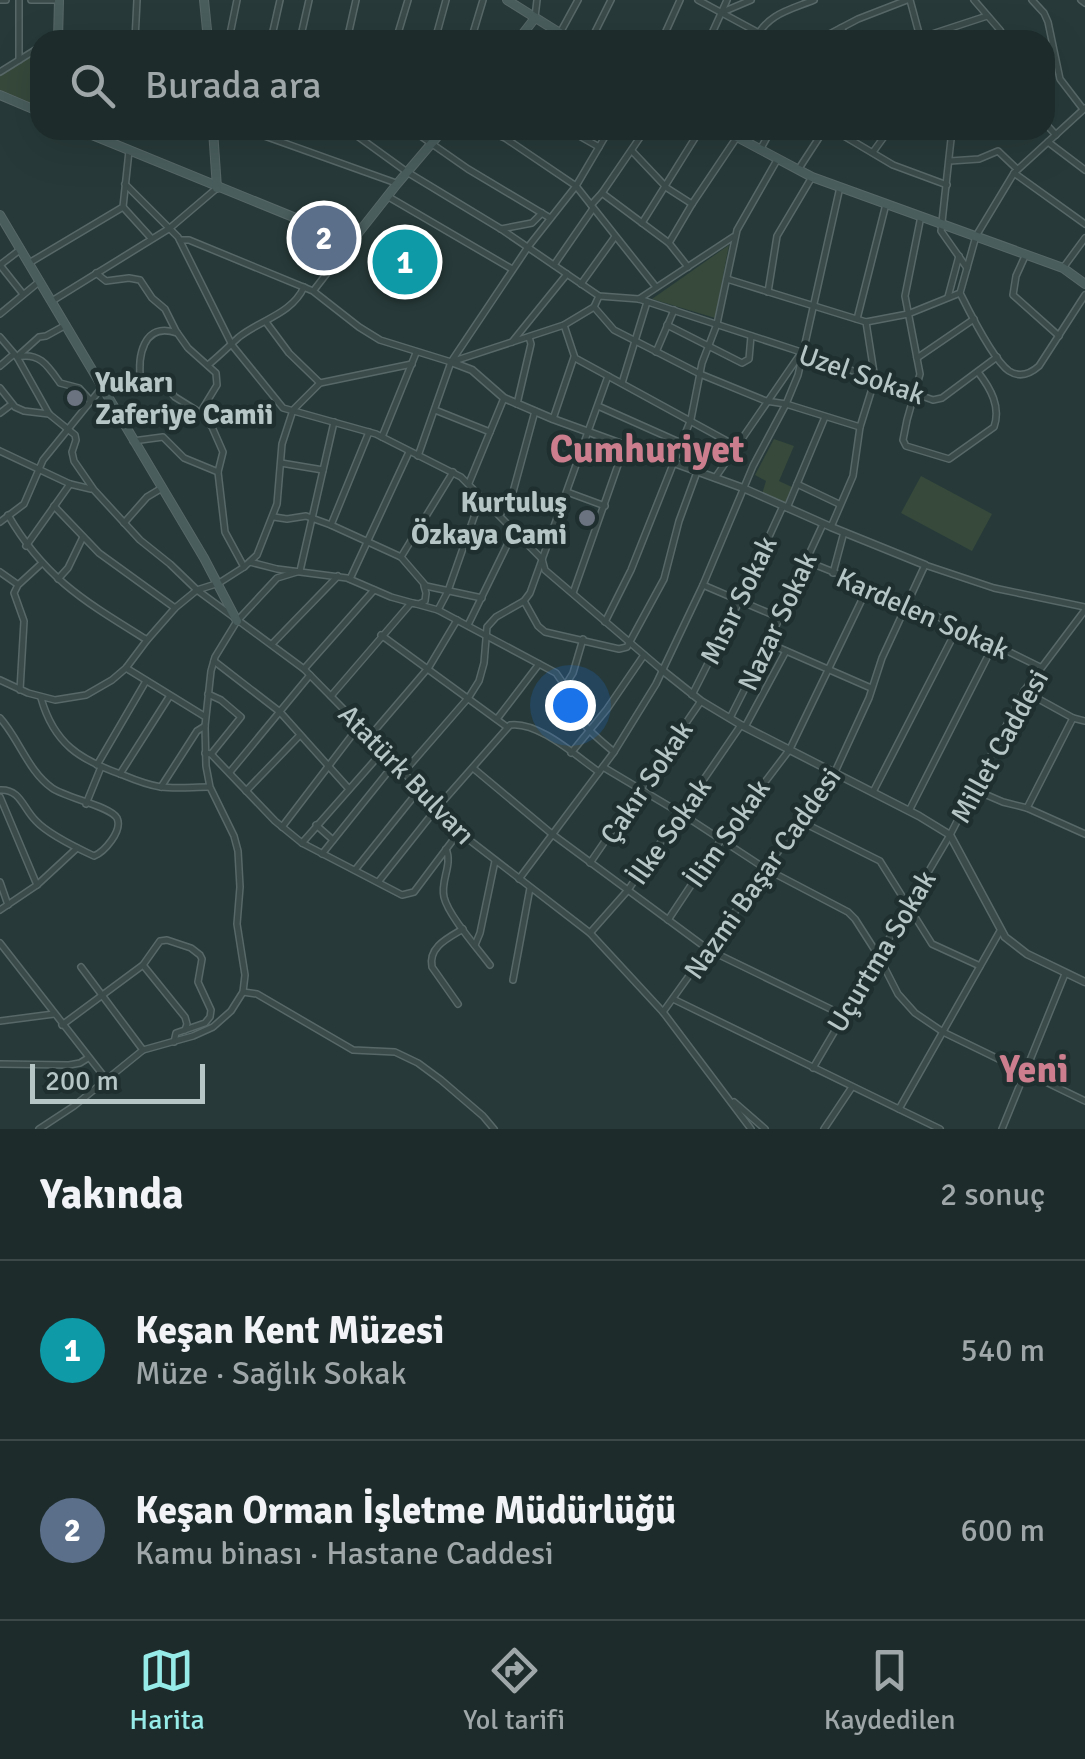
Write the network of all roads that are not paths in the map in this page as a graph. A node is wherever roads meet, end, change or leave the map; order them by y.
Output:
1 (18, 0) edge
2 (31, 0) edge
3 (59, 0) edge
4 (138, 0) edge
5 (204, 0) edge
6 (237, 0) edge
7 (280, 0) edge
8 (309, 0) edge
9 (356, 0) edge
10 (408, 0) edge
11 (446, 0) edge
12 (483, 0) edge
13 (507, 0) edge
14 (537, 0) edge
15 (578, 0) edge
16 (611, 0) edge
17 (680, 0) edge
18 (728, 0) edge
19 (751, 0) edge
20 (814, 0) edge
21 (908, 0) edge
22 (974, 0) edge
23 (1032, 0) edge
24 (700, 1) edge
25 (722, 12) junction
26 (987, 16) junction
27 (535, 18) junction
28 (841, 28) joint
29 (58, 30) edge
30 (136, 30) edge
31 (207, 30) edge
32 (233, 30) edge
33 (274, 30) edge
34 (302, 30) edge
35 (349, 30) edge
36 (399, 30) edge
37 (437, 30) edge
38 (474, 30) edge
39 (526, 30) edge
40 (555, 30) edge
41 (562, 30) edge
42 (596, 30) edge
43 (666, 30) edge
44 (714, 30) edge
45 (748, 30) edge
46 (760, 30) edge
47 (837, 30) edge
48 (917, 30) edge
49 (946, 30) edge
50 (998, 30) edge
51 (1050, 30) edge
52 (30, 53) edge
53 (1055, 55) edge
54 (19, 60) junction
55 (0, 72) edge
56 (0, 96) edge
57 (1085, 109) edge
58 (30, 110) edge
59 (1056, 135) edge
60 (101, 140) edge
61 (110, 140) edge
62 (214, 140) edge
63 (282, 140) edge
64 (363, 140) edge
65 (424, 140) edge
66 (434, 140) edge
67 (508, 140) edge
68 (587, 140) edge
69 (603, 140) edge
70 (639, 140) edge
71 (694, 140) edge
72 (735, 140) edge
73 (742, 140) edge
74 (766, 140) edge
75 (818, 140) edge
76 (852, 140) edge
77 (882, 140) edge
78 (951, 140) edge
79 (1050, 140) edge
80 (1048, 142) junction
81 (430, 145) junction
82 (599, 147) junction
83 (760, 150) junction
84 (632, 151) junction
85 (129, 152) junction
86 (873, 152) junction
87 (777, 160) junction
88 (950, 161) junction
89 (798, 170) junction
90 (1085, 170) edge
91 (1016, 171) junction
92 (407, 172) junction
93 (812, 177) junction
94 (126, 184) junction
95 (396, 184) junction
96 (947, 185) junction
97 (576, 186) junction
98 (840, 187) junction
99 (667, 188) junction
100 (216, 189) junction
101 (602, 193) junction
102 (387, 196) junction
103 (692, 204) junction
104 (886, 204) junction
105 (123, 207) junction
106 (592, 207) junction
107 (542, 214) junction
108 (0, 215) edge
109 (921, 216) junction
110 (550, 218) junction
111 (642, 224) junction
112 (942, 224) junction
113 (1085, 224) edge
114 (170, 228) junction
115 (501, 229) junction
116 (614, 236) junction
117 (735, 236) junction
118 (976, 236) junction
119 (1085, 238) edge
120 (152, 239) junction
121 (180, 240) junction
122 (351, 243) junction
123 (670, 243) junction
124 (528, 247) junction
125 (21, 250) junction
126 (1026, 254) junction
127 (958, 256) junction
128 (29, 263) junction
129 (0, 265) edge
130 (554, 265) junction
131 (688, 267) junction
132 (967, 268) junction
133 (1062, 268) junction
134 (512, 269) junction
135 (96, 273) junction
136 (567, 274) junction
137 (727, 278) junction
138 (40, 282) junction
139 (581, 284) junction
140 (1085, 284) edge
141 (304, 287) junction
142 (656, 287) junction
143 (313, 291) junction
144 (768, 292) junction
145 (960, 293) junction
146 (24, 294) junction
147 (1085, 295) edge
148 (599, 296) junction
149 (948, 297) junction
150 (639, 299) junction
151 (52, 302) junction
152 (647, 302) junction
153 (814, 306) junction
154 (594, 307) junction
155 (674, 310) junction
156 (0, 314) edge
157 (908, 314) junction
158 (857, 319) junction
159 (974, 319) junction
160 (266, 322) junction
161 (866, 322) junction
162 (564, 324) junction
163 (717, 324) junction
164 (66, 325) junction
165 (667, 325) junction
166 (171, 328) junction
167 (0, 336) edge
168 (752, 336) junction
169 (1059, 336) junction
170 (528, 337) junction
171 (634, 341) junction
172 (511, 343) junction
173 (232, 345) junction
174 (708, 346) junction
175 (656, 352) junction
176 (801, 352) junction
177 (416, 353) junction
178 (15, 356) junction
179 (574, 356) junction
180 (472, 357) junction
181 (997, 357) junction
182 (917, 358) junction
183 (451, 362) junction
184 (412, 364) junction
185 (208, 365) junction
186 (0, 366) edge
187 (472, 370) junction
188 (978, 371) junction
189 (700, 374) junction
190 (608, 376) junction
191 (875, 379) junction
192 (141, 382) junction
193 (320, 383) junction
194 (622, 383) junction
195 (0, 388) edge
196 (104, 388) junction
197 (914, 393) junction
198 (504, 398) junction
199 (91, 401) junction
200 (766, 401) junction
201 (12, 404) junction
202 (517, 404) junction
203 (786, 404) junction
204 (598, 406) junction
205 (293, 410) junction
206 (435, 410) junction
207 (535, 411) junction
208 (0, 413) edge
209 (49, 414) junction
210 (204, 416) junction
211 (825, 416) junction
212 (553, 419) junction
213 (691, 419) junction
214 (334, 422) junction
215 (860, 428) junction
216 (69, 430) junction
217 (369, 432) junction
218 (490, 432) junction
219 (590, 432) junction
220 (382, 437) junction
221 (133, 441) junction
222 (681, 443) junction
223 (625, 445) junction
224 (736, 446) junction
225 (0, 451) edge
226 (409, 452) junction
227 (418, 456) junction
228 (672, 462) junction
229 (281, 463) junction
230 (38, 468) junction
231 (323, 470) junction
232 (218, 472) junction
233 (453, 472) junction
234 (697, 472) junction
235 (715, 478) junction
236 (470, 483) junction
237 (70, 484) junction
238 (797, 484) junction
239 (162, 487) junction
240 (743, 488) junction
241 (94, 490) junction
242 (567, 492) junction
243 (482, 497) junction
244 (840, 505) junction
245 (54, 506) junction
246 (604, 506) junction
247 (785, 507) junction
248 (8, 515) junction
249 (500, 515) junction
250 (274, 517) junction
251 (312, 518) junction
252 (0, 522) edge
253 (124, 522) junction
254 (331, 525) junction
255 (827, 525) junction
256 (514, 531) junction
257 (844, 532) junction
258 (82, 537) junction
259 (368, 541) junction
260 (26, 546) junction
261 (531, 548) junction
262 (506, 550) junction
263 (401, 557) junction
264 (542, 559) junction
265 (806, 561) junction
266 (42, 563) junction
267 (247, 564) junction
268 (925, 565) junction
269 (266, 566) junction
270 (300, 571) junction
271 (0, 572) edge
272 (833, 573) junction
273 (338, 576) junction
274 (58, 579) junction
275 (350, 579) junction
276 (421, 582) junction
277 (218, 583) junction
278 (18, 585) junction
279 (703, 585) junction
280 (269, 586) junction
281 (868, 587) junction
282 (197, 590) junction
283 (374, 590) junction
284 (448, 590) junction
285 (572, 594) junction
286 (482, 598) junction
287 (524, 600) junction
288 (426, 602) junction
289 (739, 602) junction
290 (908, 602) junction
291 (411, 604) junction
292 (176, 608) junction
293 (1085, 609) edge
294 (438, 610) junction
295 (779, 617) junction
296 (458, 620) junction
297 (237, 621) junction
298 (605, 622) junction
299 (468, 625) junction
300 (959, 625) junction
301 (485, 634) junction
302 (381, 635) junction
303 (583, 639) junction
304 (147, 640) junction
305 (768, 643) junction
306 (272, 644) junction
307 (631, 644) junction
308 (994, 644) junction
309 (786, 651) junction
310 (644, 656) junction
311 (214, 661) junction
312 (539, 664) junction
313 (428, 667) junction
314 (1040, 667) junction
315 (126, 668) junction
316 (304, 669) junction
317 (662, 670) junction
318 (828, 670) junction
319 (310, 676) junction
320 (0, 680) edge
321 (146, 681) junction
322 (565, 686) junction
323 (871, 688) junction
324 (20, 690) junction
325 (1024, 691) junction
326 (208, 694) junction
327 (692, 695) junction
328 (170, 696) junction
329 (330, 696) junction
330 (469, 697) junction
331 (41, 698) junction
332 (701, 701) junction
333 (280, 712) junction
334 (206, 716) junction
335 (0, 718) edge
336 (730, 718) junction
337 (1073, 718) junction
338 (498, 719) junction
339 (1085, 721) edge
340 (360, 725) junction
341 (205, 726) junction
342 (743, 726) junction
343 (507, 727) junction
344 (588, 731) junction
345 (300, 735) junction
346 (370, 736) junction
347 (790, 748) junction
348 (383, 750) junction
349 (614, 752) junction
350 (208, 753) junction
351 (570, 753) junction
352 (395, 764) junction
353 (99, 766) junction
354 (328, 766) junction
355 (473, 768) junction
356 (601, 769) junction
357 (230, 772) junction
358 (404, 773) junction
359 (120, 774) junction
360 (834, 774) junction
361 (160, 787) junction
362 (210, 787) junction
363 (349, 789) junction
364 (640, 789) junction
365 (418, 790) junction
366 (974, 790) junction
367 (246, 791) junction
368 (873, 792) junction
369 (0, 793) edge
370 (86, 804) junction
371 (1027, 808) junction
372 (436, 809) junction
373 (909, 811) junction
374 (682, 814) junction
375 (800, 821) junction
376 (316, 826) junction
377 (282, 827) junction
378 (459, 832) junction
379 (552, 834) junction
380 (1085, 834) edge
381 (950, 835) junction
382 (333, 840) junction
383 (721, 840) junction
384 (302, 842) junction
385 (77, 848) junction
386 (446, 849) junction
387 (322, 854) junction
388 (495, 860) junction
389 (590, 862) junction
390 (766, 869) junction
391 (356, 870) junction
392 (519, 879) junction
393 (0, 882) edge
394 (378, 882) junction
395 (37, 885) junction
396 (530, 888) junction
397 (628, 890) junction
398 (8, 904) junction
399 (908, 906) junction
400 (0, 910) edge
401 (668, 920) junction
402 (463, 929) junction
403 (1000, 930) junction
404 (590, 933) junction
405 (0, 943) edge
406 (475, 945) junction
407 (709, 950) junction
408 (878, 955) junction
409 (142, 965) junction
410 (490, 965) dead end
411 (980, 966) junction
412 (80, 967) dead end
413 (1066, 974) junction
414 (513, 980) dead end
415 (1085, 982) edge
416 (243, 992) junction
417 (102, 995) junction
418 (673, 999) junction
419 (458, 1004) dead end
420 (662, 1012) junction
421 (54, 1014) junction
422 (843, 1015) junction
423 (0, 1021) edge
424 (62, 1025) junction
425 (184, 1030) junction
426 (943, 1032) junction
427 (174, 1042) junction
428 (143, 1050) junction
429 (88, 1058) junction
430 (0, 1064) edge
431 (813, 1068) junction
432 (1026, 1072) junction
433 (106, 1080) junction
434 (852, 1087) junction
435 (724, 1094) junction
436 (1085, 1101) edge
437 (900, 1109) junction
438 (39, 1129) edge
439 (494, 1129) edge
440 (751, 1129) edge
441 (764, 1129) edge
442 (824, 1129) edge
443 (940, 1129) edge
444 (1002, 1129) edge

1 - 54 street
2 - 3 street
3 - 29 main road
4 - 30 street
5 - 31 main road
6 - 32 street
7 - 33 street
8 - 34 street
9 - 35 street
10 - 36 street
11 - 37 street
12 - 38 street
13 - 27 main road
14 - 27 street
15 - 41 street
16 - 42 street
17 - 43 street
18 - 25 street
19 - 25 street
20 - 46 street
21 - 28 street
21 - 48 street
22 - 26 street
23 - 51 street
24 - 25 street
25 - 44 street
25 - 45 street
26 - 49 street
26 - 50 street
27 - 39 main road
27 - 40 main road
28 - 47 street
52 - 54 street
53 - 57 street
54 - 55 street
56 - 58 main road
57 - 59 street
60 - 85 main road
61 - 85 main road
62 - 100 main road
63 - 95 street
64 - 92 street
65 - 81 street
66 - 81 main road
67 - 97 street
68 - 82 street
69 - 82 street
70 - 84 street
71 - 99 street
72 - 103 street
73 - 83 main road
74 - 83 street
75 - 89 street
76 - 86 street
77 - 86 street
78 - 88 street
79 - 80 street
80 - 90 street
80 - 91 street
81 - 92 main road
81 - 107 street
82 - 97 street
83 - 87 main road
84 - 99 street
84 - 101 street
85 - 94 street
85 - 100 main road
86 - 96 street
87 - 89 main road
87 - 117 street
88 - 91 street
88 - 96 street
89 - 93 main road
91 - 113 street
91 - 118 street
92 - 95 main road
92 - 115 street
93 - 98 main road
93 - 144 street
94 - 105 street
94 - 114 street
95 - 102 main road
96 - 112 street
97 - 106 street
97 - 110 street
98 - 104 main road
98 - 153 street
99 - 103 street
99 - 111 street
100 - 114 street
100 - 122 main road
101 - 106 street
101 - 111 street
102 - 122 main road
102 - 134 street
103 - 123 street
104 - 109 main road
104 - 158 street
105 - 120 street
105 - 128 street
106 - 116 street
106 - 130 street
107 - 110 street
107 - 115 street
108 - 125 main road
109 - 112 main road
109 - 157 street
110 - 124 street
111 - 123 street
112 - 118 main road
112 - 127 street
114 - 120 street
114 - 121 street
115 - 124 street
116 - 139 street
116 - 142 street
117 - 131 street
117 - 137 street
118 - 126 main road
118 - 132 street
119 - 133 street
120 - 135 street
121 - 141 street
121 - 173 street
122 - 143 street
123 - 131 street
124 - 130 street
124 - 134 street
125 - 128 main road
125 - 129 street
126 - 133 main road
126 - 169 street
127 - 132 street
127 - 149 street
128 - 138 main road
129 - 146 street
130 - 136 street
131 - 142 street
132 - 145 street
133 - 140 main road
134 - 183 street
135 - 151 street
135 - 166 street
136 - 139 street
136 - 172 street
137 - 144 street
137 - 163 street
138 - 146 street
138 - 151 main road
139 - 148 street
141 - 143 street
141 - 160 street
142 - 150 street
143 - 177 street
144 - 153 street
145 - 149 street
145 - 159 street
146 - 156 street
147 - 169 street
148 - 150 street, Uzel Sokak
148 - 154 street
149 - 157 street
150 - 152 street, Uzel Sokak
151 - 164 main road
152 - 155 street, Uzel Sokak
152 - 171 street
153 - 158 street
153 - 176 street
154 - 162 street
154 - 171 street
155 - 163 street, Uzel Sokak
155 - 165 street
157 - 161 street
157 - 182 street
158 - 161 street
159 - 181 street
159 - 182 street
160 - 173 street
160 - 193 street
161 - 191 street
162 - 170 street
162 - 179 street
163 - 168 street, Uzel Sokak
163 - 174 street
164 - 178 street
164 - 196 main road
165 - 174 street
165 - 175 street
166 - 185 street
166 - 192 street
167 - 178 street
168 - 174 street
168 - 176 street, Uzel Sokak
169 - 181 street
170 - 172 street
170 - 202 street
171 - 175 street
171 - 194 street
172 - 180 street
173 - 185 street
173 - 205 street
174 - 189 street
175 - 189 street
176 - 191 street, Uzel Sokak
176 - 200 street
176 - 203 street
177 - 183 street
177 - 184 street
178 - 186 street
178 - 199 street
178 - 209 street
179 - 190 street
179 - 212 street
180 - 183 street
180 - 187 street
181 - 188 street, Uzel Sokak
182 - 197 street
183 - 187 street
183 - 206 street
184 - 193 street
184 - 220 street
185 - 210 street
187 - 198 street
188 - 197 street, Uzel Sokak
188 - 197 street
189 - 200 street
189 - 213 street
190 - 194 street
190 - 204 street
191 - 197 street, Uzel Sokak
191 - 215 street, Nazar Sokak
192 - 196 street
192 - 210 street
193 - 205 street
194 - 213 street
195 - 201 street
196 - 199 street
196 - 221 main road
198 - 202 street
198 - 218 street
199 - 216 street
200 - 203 street
200 - 224 street
201 - 208 street
201 - 209 street
202 - 207 street
203 - 211 street
203 - 240 street
204 - 219 street
204 - 222 street
205 - 214 street
205 - 229 street
206 - 218 street
206 - 227 street
207 - 212 street
207 - 249 street
209 - 216 street
210 - 232 street
211 - 215 street
211 - 238 street, Mısır Sokak
212 - 219 street
213 - 222 street
213 - 224 street
214 - 217 street
214 - 231 street
215 - 244 street, Nazar Sokak
216 - 230 street
216 - 241 street
217 - 220 street
217 - 254 street
218 - 236 street
219 - 223 street
219 - 242 street
220 - 226 street
221 - 232 street
221 - 239 main road
222 - 228 street
223 - 228 street
223 - 246 street
224 - 235 street
225 - 230 street
226 - 227 street
226 - 259 street
227 - 233 street
228 - 234 street
228 - 298 street
229 - 231 street
229 - 250 street
230 - 237 street
230 - 248 street
231 - 251 street
232 - 267 street
233 - 236 street
233 - 263 street
234 - 235 street
234 - 307 street
235 - 240 street
236 - 243 street
237 - 241 street
237 - 245 street
238 - 244 street
238 - 247 street, Mısır Sokak
239 - 253 street
239 - 277 main road
240 - 247 street
240 - 279 street
241 - 253 street, Atatürk Bulvarı
242 - 246 street
242 - 264 street
243 - 249 street
243 - 284 street
244 - 255 street, Nazar Sokak
245 - 258 street
245 - 260 street
246 - 285 street
247 - 255 street
247 - 289 street, Mısır Sokak
248 - 252 street
248 - 260 street
249 - 256 street
250 - 251 street
250 - 267 street
251 - 254 street
251 - 270 street
253 - 282 street, Atatürk Bulvarı
254 - 259 street
255 - 257 street
255 - 265 street, Nazar Sokak
256 - 261 street
256 - 262 street
257 - 268 street
257 - 272 street
258 - 274 street
258 - 292 street
259 - 263 street
259 - 275 street
260 - 266 street
261 - 262 street
261 - 264 street
262 - 286 street
263 - 276 street
264 - 285 street
264 - 287 street
265 - 272 street, Kardelen Sokak
265 - 295 street, Nazar Sokak
266 - 274 street
266 - 278 street
267 - 269 street
267 - 277 street
268 - 290 street, Nazmi Başar Caddesi
268 - 293 street
269 - 270 street
269 - 280 street
270 - 273 street
270 - 280 street
271 - 278 street
272 - 281 street, Kardelen Sokak
273 - 275 street
273 - 306 street
274 - 304 street
275 - 283 street
276 - 284 street
276 - 288 street
277 - 282 street
277 - 297 main road
278 - 324 street
279 - 289 street
279 - 317 street
280 - 297 street
281 - 290 street, Kardelen Sokak
281 - 318 street, İlim Sokak
282 - 292 street
282 - 297 street, Atatürk Bulvarı
283 - 291 street
283 - 316 street
284 - 286 street
284 - 288 street
284 - 294 street
285 - 298 street
286 - 299 street
287 - 301 street
287 - 303 street
288 - 291 street
288 - 294 street
289 - 295 street
289 - 327 street, Mısır Sokak
290 - 300 street, Kardelen Sokak
290 - 323 street, Nazmi Başar Caddesi
291 - 302 street
292 - 304 street
293 - 314 street, Millet Caddesi
294 - 296 street
295 - 305 street, Nazar Sokak
296 - 299 street
296 - 313 street
297 - 306 street, Atatürk Bulvarı
297 - 311 street
298 - 307 street
299 - 301 street
300 - 308 street, Kardelen Sokak
300 - 368 street
301 - 312 street
301 - 330 street
302 - 313 street
302 - 329 street
303 - 307 street
303 - 322 street
304 - 315 street
305 - 309 street
305 - 336 street, Nazar Sokak
306 - 316 street, Atatürk Bulvarı
307 - 310 street
308 - 314 street, Kardelen Sokak
308 - 373 street
309 - 318 street
309 - 342 street, İlke Sokak
310 - 317 street
310 - 344 street
311 - 326 street
311 - 333 street
312 - 322 street
312 - 338 street
313 - 330 street
313 - 346 street
314 - 325 street, Millet Caddesi
315 - 321 street
315 - 331 street
316 - 319 street, Atatürk Bulvarı
317 - 327 street
317 - 349 street
318 - 323 street
318 - 347 street, İlim Sokak
319 - 329 street, Atatürk Bulvarı
319 - 333 street
320 - 324 street
321 - 328 street
321 - 353 street
322 - 344 street
323 - 360 street, Nazmi Başar Caddesi
324 - 331 street
325 - 337 street
325 - 366 street, Millet Caddesi
326 - 334 street
326 - 350 street
327 - 332 street
328 - 334 street
328 - 359 street
329 - 340 street, Atatürk Bulvarı
330 - 338 street
330 - 358 street
331 - 353 street
332 - 336 street
332 - 364 street, Çakır Sokak
333 - 345 street
333 - 357 street
334 - 341 street
335 - 370 street
336 - 342 street
337 - 339 street
337 - 371 street
338 - 343 street
340 - 346 street, Atatürk Bulvarı
340 - 354 street
341 - 350 street
341 - 361 street
342 - 347 street
342 - 374 street, İlke Sokak
343 - 351 street
343 - 355 street
344 - 349 street
344 - 351 street
345 - 354 street
345 - 367 street
346 - 348 street, Atatürk Bulvarı
347 - 360 street
347 - 383 street, İlim Sokak
348 - 352 street, Atatürk Bulvarı
348 - 363 street
349 - 356 street
350 - 357 street
350 - 362 street
351 - 356 street
352 - 358 street, Atatürk Bulvarı
352 - 382 street
353 - 359 street
353 - 370 street
354 - 363 street
354 - 377 street
355 - 372 street
355 - 379 street
356 - 364 street
356 - 379 street
357 - 367 street
358 - 365 street, Atatürk Bulvarı
359 - 361 street
360 - 368 street
360 - 375 street, Nazmi Başar Caddesi
361 - 362 street
362 - 416 street
363 - 376 street
364 - 374 street
364 - 389 street, Çakır Sokak
365 - 372 street, Atatürk Bulvarı
365 - 391 street
366 - 371 street
366 - 381 street, Millet Caddesi
367 - 377 street
368 - 373 street
369 - 385 street
369 - 395 street
370 - 385 street
371 - 380 street
372 - 378 street, Atatürk Bulvarı
372 - 394 street
373 - 381 street
374 - 383 street
374 - 397 street, İlke Sokak
375 - 390 street, Nazmi Başar Caddesi
375 - 399 street
376 - 382 street
376 - 384 street
377 - 384 street
378 - 386 street
378 - 388 street, Atatürk Bulvarı
379 - 389 street
379 - 392 street
381 - 399 street, Uçurtma Sokak
381 - 403 street
382 - 387 street
383 - 390 street
383 - 401 street, İlim Sokak
384 - 387 street
385 - 395 street
386 - 394 street
386 - 402 street
387 - 391 street
388 - 392 street, Atatürk Bulvarı
388 - 406 street
389 - 397 street
390 - 407 street, Nazmi Başar Caddesi
390 - 408 street
391 - 394 street
392 - 396 street, Atatürk Bulvarı
393 - 398 street
395 - 398 street
396 - 404 street, Atatürk Bulvarı
396 - 414 street
397 - 401 street
397 - 404 street, İlke Sokak
398 - 400 street
399 - 408 street, Uçurtma Sokak
399 - 411 street
401 - 407 street
402 - 406 street
402 - 419 street
403 - 411 street
403 - 413 street
404 - 420 street, Atatürk Bulvarı
405 - 421 street
406 - 410 street
407 - 418 street, Nazmi Başar Caddesi
407 - 422 street
408 - 422 street, Uçurtma Sokak
408 - 426 street
409 - 417 street
409 - 425 street
409 - 425 street
411 - 426 street
412 - 417 street
413 - 415 street
413 - 432 street
416 - 427 street
416 - 439 street
417 - 424 street
417 - 428 street
418 - 420 street, Nazmi Başar Caddesi
418 - 431 street
420 - 435 street, Atatürk Bulvarı
421 - 423 street
421 - 424 street
422 - 431 street, Uçurtma Sokak
424 - 429 street
425 - 427 street
426 - 432 street
426 - 437 street
427 - 428 street
428 - 433 street
429 - 430 street
429 - 433 street
431 - 434 street
432 - 436 street
432 - 444 street
433 - 438 street
434 - 437 street
434 - 442 street
435 - 440 street
435 - 441 street
437 - 443 street

